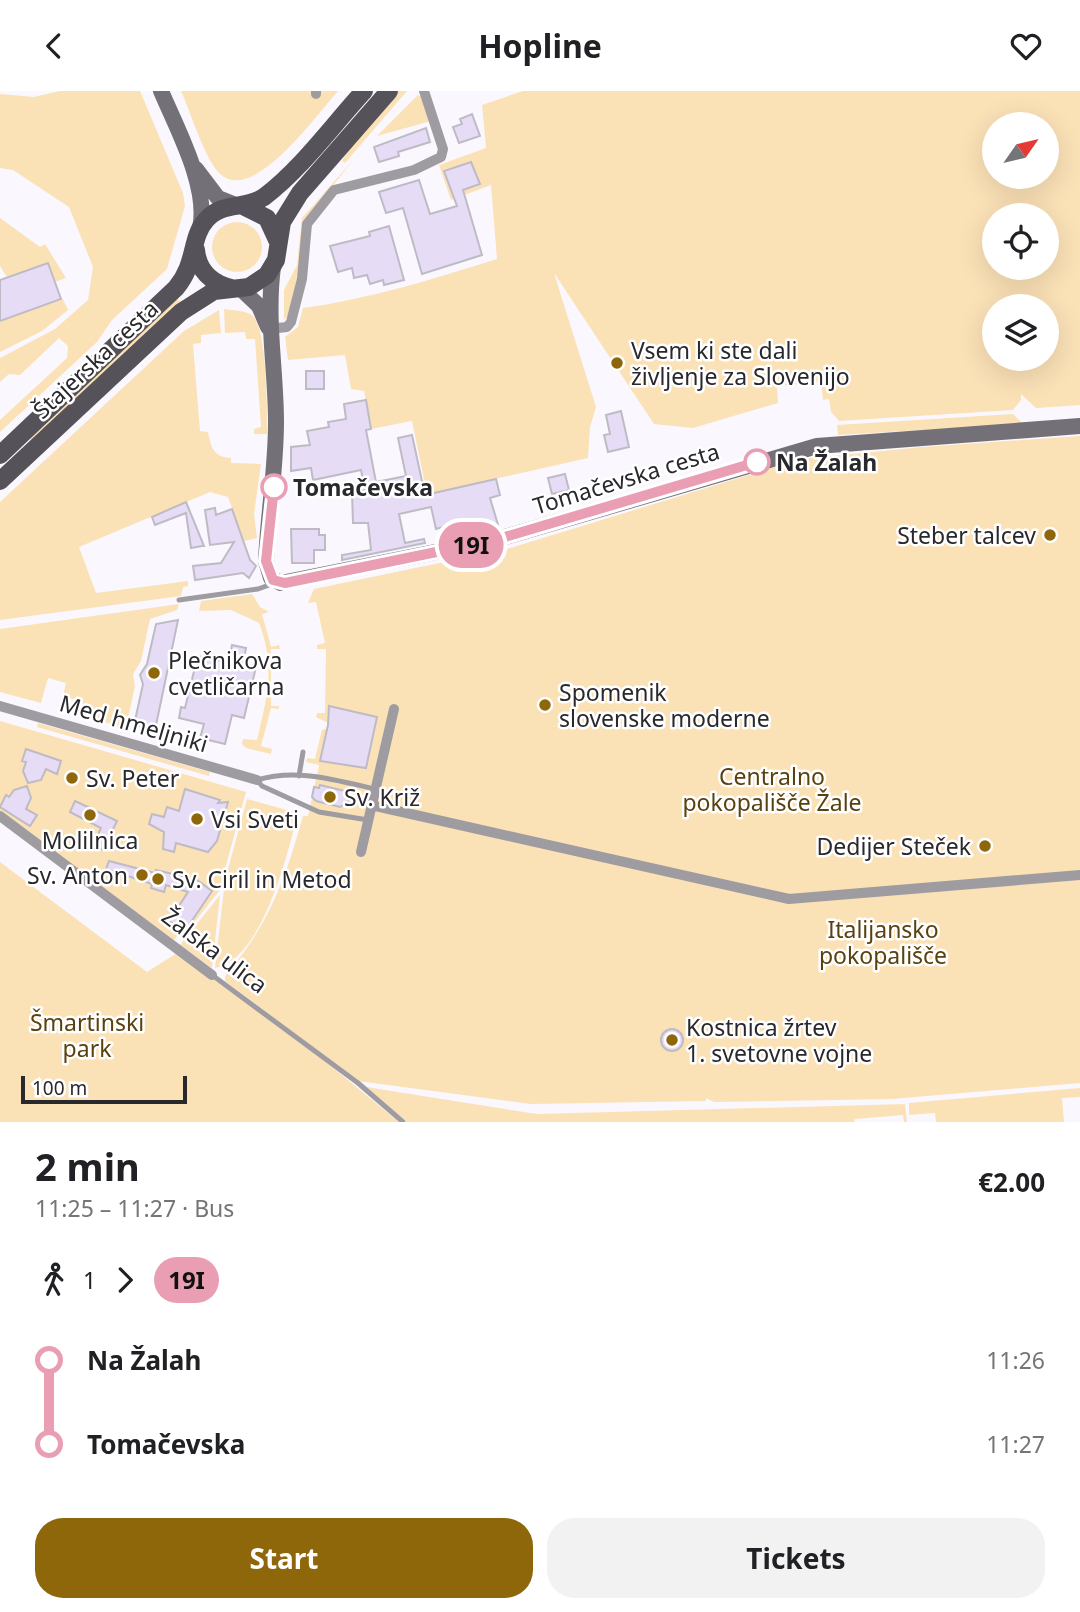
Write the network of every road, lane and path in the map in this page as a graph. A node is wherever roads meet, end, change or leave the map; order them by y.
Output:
1 (161, 91) edge
2 (364, 91) edge
3 (389, 91) edge
4 (424, 91) edge
5 (189, 158) junction
6 (241, 206) junction
7 (198, 237) junction
8 (278, 242) junction
9 (273, 267) junction
10 (235, 288) junction
11 (269, 330) junction
12 (1080, 426) edge
13 (0, 455) edge
14 (0, 481) edge
15 (276, 582) junction
16 (179, 600) dead end
17 (0, 706) edge
18 (394, 709) dead end
19 (303, 752) dead end
20 (299, 776) junction
21 (257, 779) junction
22 (375, 789) junction
23 (371, 805) junction
24 (0, 815) edge
25 (368, 820) junction
26 (361, 852) dead end
27 (1080, 875) edge
28 (212, 975) joint
29 (403, 1122) edge

1 - 5 street
2 - 6 main road
3 - 8 main road
4 - 11 street
5 - 6 street
5 - 7 street
6 - 7 main road
6 - 8 main road
7 - 10 main road
7 - 13 main road, Štajerska cesta
8 - 9 main road
9 - 10 main road, Štajerska cesta
9 - 11 street
10 - 11 street
10 - 14 main road, Štajerska cesta
11 - 15 street
12 - 15 street, Tomačevska cesta
15 - 16 lane
17 - 21 street, Med hmeljniki
18 - 22 street
19 - 20 lane
20 - 21 lane, Med hmeljniki
20 - 22 lane, Med hmeljniki
21 - 25 lane, Med hmeljniki
22 - 23 street
23 - 25 street
23 - 27 street
24 - 28 street, Žalska ulica
25 - 26 street
28 - 29 lane, Žalska ulica

